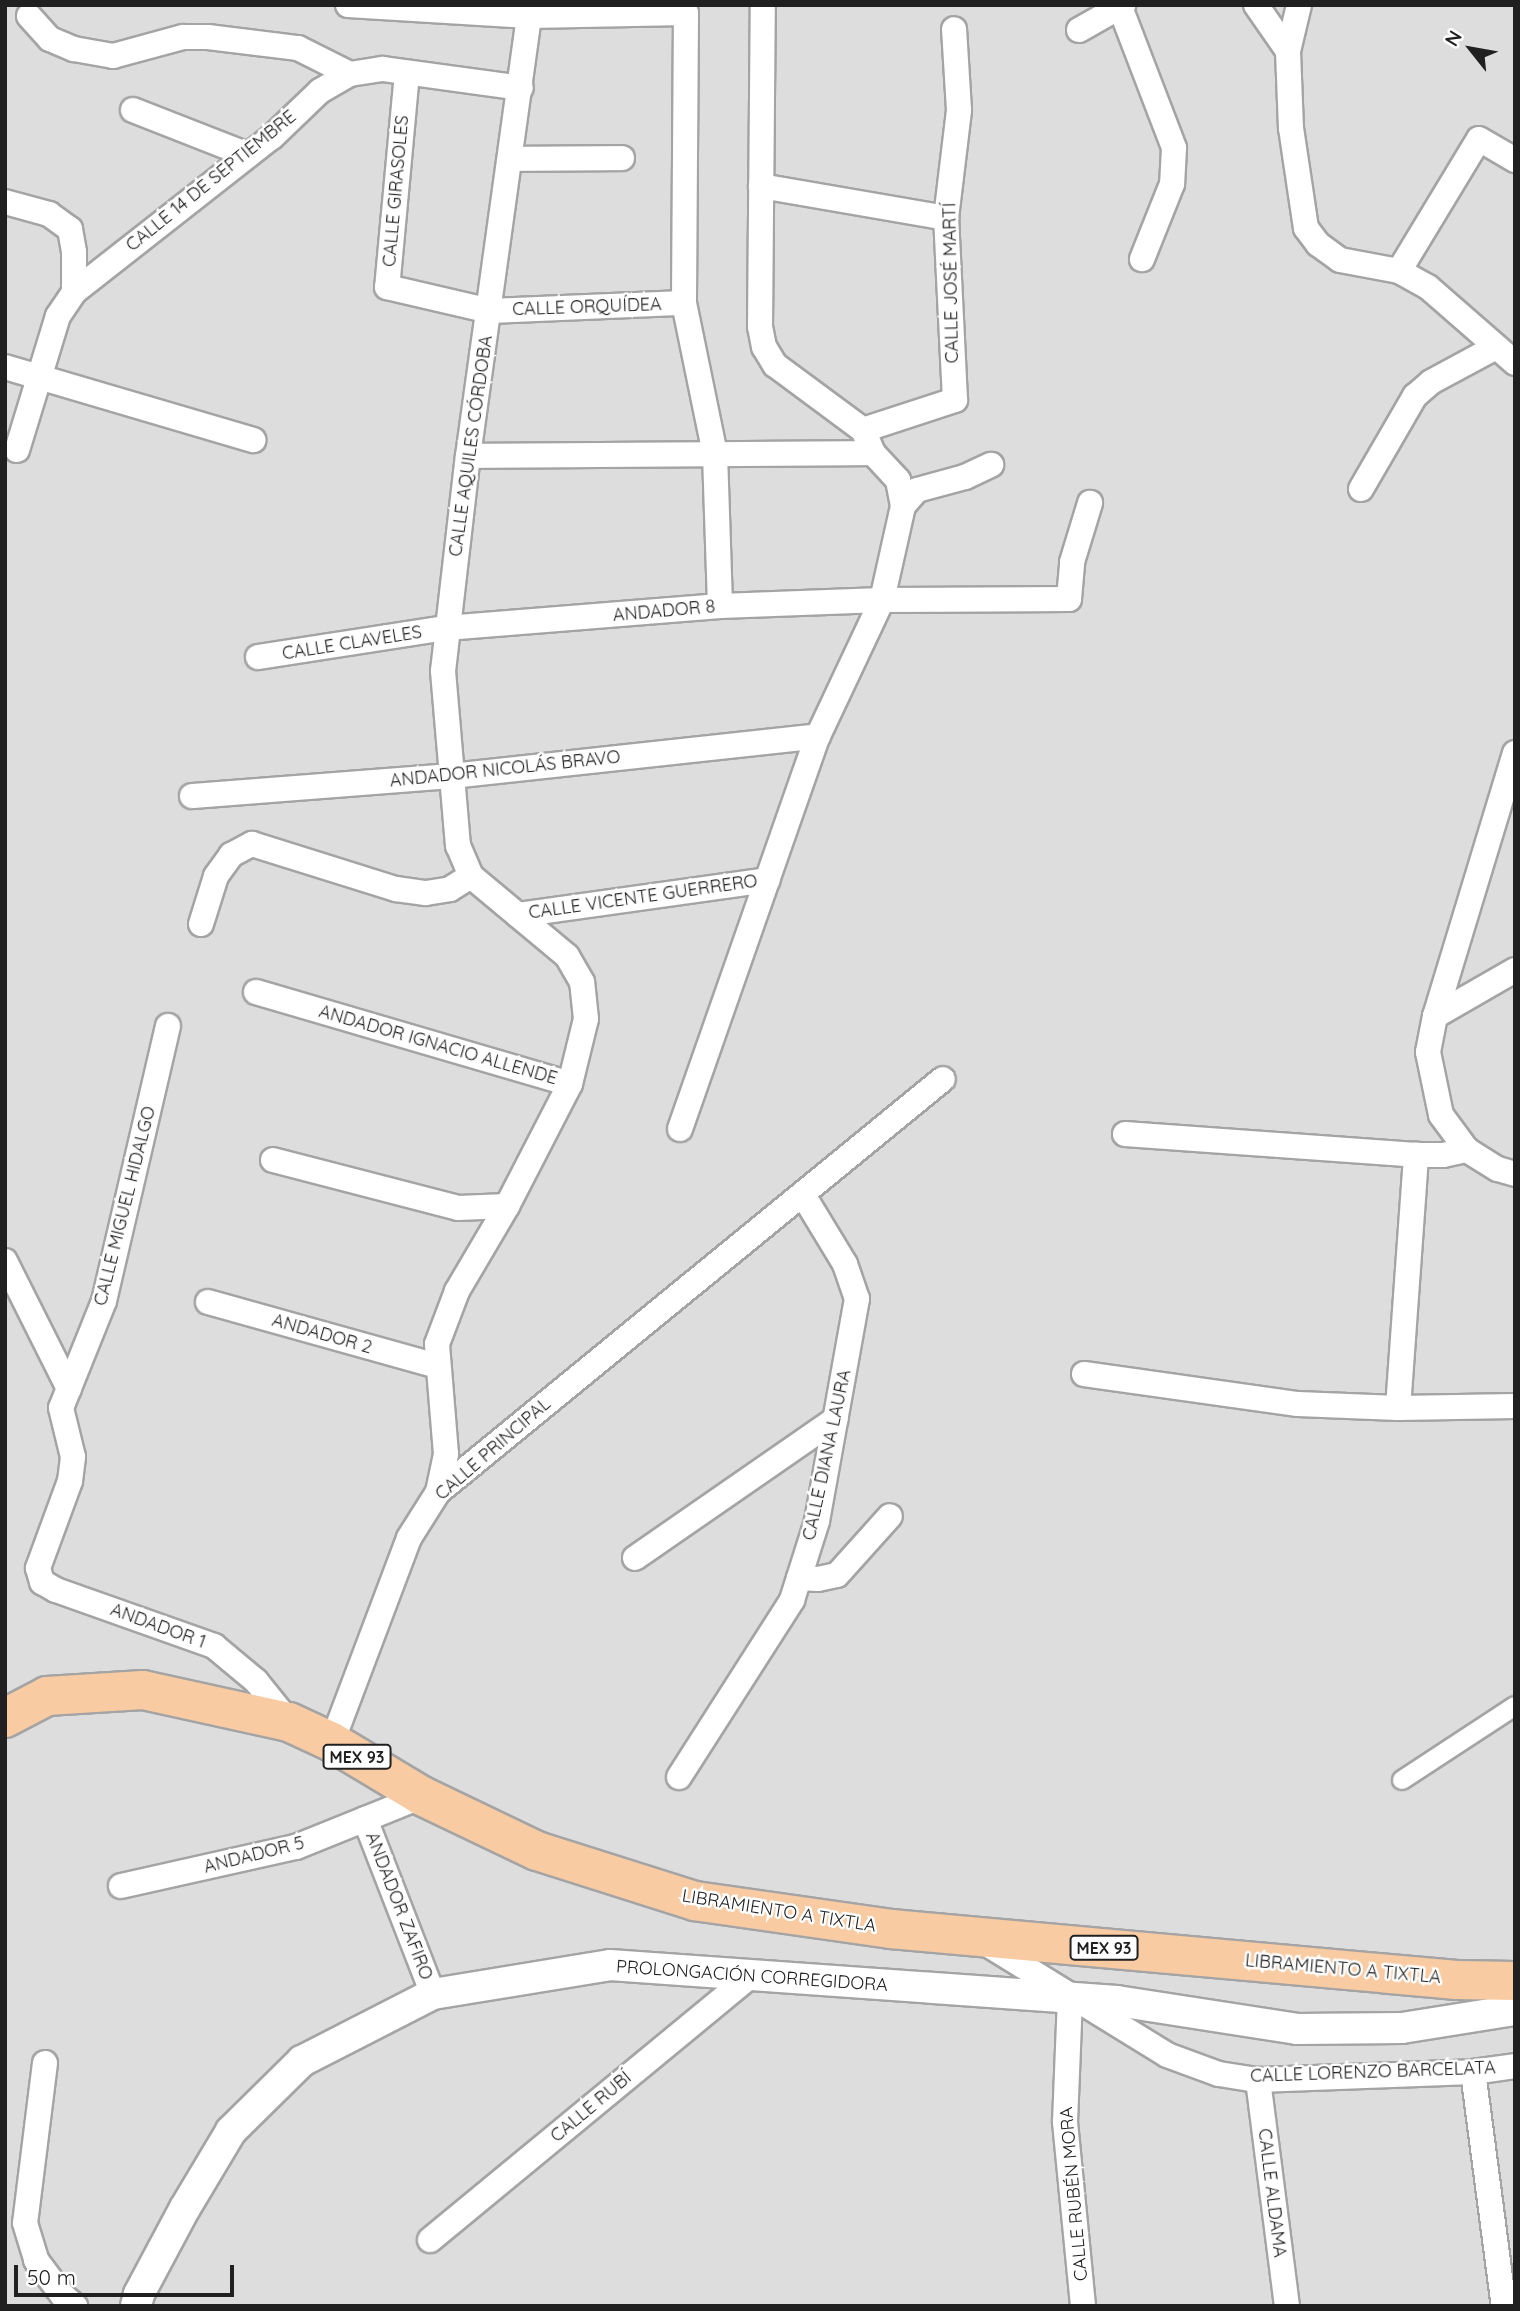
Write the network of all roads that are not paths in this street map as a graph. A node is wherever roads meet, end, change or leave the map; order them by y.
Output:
1 (348, 5) edge
2 (763, 5) edge
3 (1256, 5) edge
4 (1299, 5) edge
5 (1121, 6) edge
6 (29, 16) dead end
7 (529, 16) junction
8 (954, 29) dead end
9 (1079, 30) dead end
10 (1288, 51) junction
11 (407, 73) junction
12 (350, 74) junction
13 (521, 88) junction
14 (133, 110) dead end
15 (248, 155) junction
16 (622, 158) dead end
17 (511, 159) junction
18 (1515, 160) edge
19 (761, 186) junction
20 (5, 202) edge
21 (946, 218) junction
22 (1142, 259) dead end
23 (1399, 271) junction
24 (74, 292) junction
25 (684, 303) junction
26 (491, 311) junction
27 (1506, 355) edge
28 (5, 367) edge
29 (40, 377) junction
30 (863, 430) junction
31 (253, 440) dead end
32 (17, 450) dead end
33 (873, 453) junction
34 (715, 454) junction
35 (468, 456) junction
36 (991, 465) dead end
37 (1361, 489) dead end
38 (1090, 503) dead end
39 (903, 506) junction
40 (881, 600) junction
41 (720, 606) junction
42 (446, 628) junction
43 (258, 657) dead end
44 (818, 736) junction
45 (1515, 753) edge
46 (452, 776) junction
47 (192, 796) dead end
48 (471, 876) junction
49 (768, 880) junction
50 (518, 915) junction
51 (201, 924) dead end
52 (1515, 970) edge
53 (256, 992) dead end
54 (1436, 1016) junction
55 (168, 1026) dead end
56 (943, 1079) dead end
57 (570, 1084) junction
58 (680, 1129) dead end
59 (1125, 1134) dead end
60 (1467, 1150) junction
61 (1416, 1155) junction
62 (273, 1160) dead end
63 (1515, 1174) edge
64 (803, 1195) junction
65 (507, 1206) junction
66 (5, 1261) edge
67 (208, 1302) dead end
68 (437, 1366) junction
69 (1084, 1374) dead end
70 (69, 1390) junction
71 (1515, 1406) edge
72 (1398, 1408) junction
73 (836, 1419) junction
74 (438, 1492) junction
75 (890, 1516) dead end
76 (635, 1558) dead end
77 (799, 1578) junction
78 (42, 1582) joint
79 (1515, 1706) edge
80 (5, 1718) edge
81 (289, 1722) junction
82 (332, 1742) junction
83 (679, 1777) dead end
84 (1402, 1780) dead end
85 (422, 1796) junction
86 (365, 1819) junction
87 (121, 1886) dead end
88 (974, 1936) junction
89 (751, 1975) junction
90 (1515, 1981) edge
91 (433, 1994) junction
92 (1070, 1998) junction
93 (1515, 2010) edge
94 (45, 2063) dead end
95 (1515, 2066) edge
96 (1473, 2072) junction
97 (1258, 2080) junction
98 (430, 2239) dead end
99 (1506, 2244) edge
100 (75, 2306) edge
101 (136, 2306) edge
102 (1083, 2306) edge
103 (1287, 2306) edge
104 (1504, 2306) edge

1 - 7 street
2 - 19 street
3 - 10 street
4 - 10 street
5 - 9 street
5 - 22 street
6 - 12 street
7 - 13 street, CALLE AQUILES CÓRDOBA
7 - 25 street
8 - 21 street, CALLE JOSÉ MARTÍ
10 - 23 street
11 - 12 street
11 - 13 street
11 - 26 street, CALLE GIRASOLES
12 - 15 street, CALLE 14 DE SEPTIEMBRE
13 - 17 street, CALLE AQUILES CÓRDOBA
14 - 15 street
15 - 24 street, CALLE 14 DE SEPTIEMBRE
16 - 17 street
17 - 26 street, CALLE AQUILES CÓRDOBA
18 - 23 street
19 - 21 street
19 - 30 street
20 - 24 street
21 - 30 street, CALLE JOSÉ MARTÍ
23 - 27 street
24 - 29 street
25 - 26 street, CALLE ORQUÍDEA
25 - 34 street
26 - 35 street, CALLE AQUILES CÓRDOBA
27 - 37 street
28 - 29 street
29 - 31 street
29 - 32 street
30 - 33 street
33 - 34 street
33 - 39 street
34 - 35 street
34 - 41 street
35 - 42 street, CALLE AQUILES CÓRDOBA
36 - 39 street
38 - 40 street
39 - 40 street
40 - 41 street, ANDADOR 8
40 - 44 street
41 - 42 street, ANDADOR 8
42 - 43 street, CALLE CLAVELES
42 - 46 street, CALLE AQUILES CÓRDOBA
44 - 46 street, ANDADOR NICOLÁS BRAVO
44 - 49 street
45 - 54 street
46 - 47 street, ANDADOR NICOLÁS BRAVO
46 - 48 street, CALLE AQUILES CÓRDOBA
48 - 50 street
48 - 51 street
49 - 50 street, CALLE VICENTE GUERRERO
49 - 58 street
50 - 57 street
52 - 54 street
53 - 57 street, ANDADOR IGNACIO ALLENDE
54 - 60 street
55 - 70 street, CALLE MIGUEL HIDALGO
56 - 64 street
57 - 65 street
59 - 61 street
60 - 61 street
60 - 63 street
61 - 72 street
62 - 65 street
64 - 73 street, CALLE DIANA LAURA
64 - 74 street, CALLE PRINCIPAL
65 - 68 street
66 - 70 street
67 - 68 street, ANDADOR 2
68 - 74 street
69 - 72 street
70 - 78 street, CALLE MIGUEL HIDALGO
71 - 72 street
73 - 76 street
73 - 77 street, CALLE DIANA LAURA
74 - 82 street, CALLE PRINCIPAL
75 - 77 street
77 - 83 street, CALLE DIANA LAURA
78 - 81 street, ANDADOR 1
79 - 84 street
80 - 81 main road, LIBRAMIENTO A TIXTLA / MEX 93
81 - 82 main road, LIBRAMIENTO A TIXTLA / MEX 93
82 - 85 main road, LIBRAMIENTO A TIXTLA / MEX 93
85 - 86 street, ANDADOR 5
85 - 88 main road, LIBRAMIENTO A TIXTLA / MEX 93
86 - 87 street, ANDADOR 5
86 - 91 street, ANDADOR ZAFIRO
88 - 90 main road, LIBRAMIENTO A TIXTLA / MEX 93
88 - 92 street, CALLE LORENZO BARCELATA
89 - 91 street, PROLONGACIÓN CORREGIDORA
89 - 92 street, PROLONGACIÓN CORREGIDORA
89 - 98 street, CALLE RUBÍ
91 - 101 street, PROLONGACIÓN CORREGIDORA
92 - 93 street, PROLONGACIÓN CORREGIDORA
92 - 97 street, CALLE LORENZO BARCELATA
92 - 102 street, CALLE RUBÉN MORA
94 - 100 street
95 - 96 street, CALLE LORENZO BARCELATA
96 - 97 street, CALLE LORENZO BARCELATA
96 - 99 street
97 - 103 street, CALLE ALDAMA
99 - 104 street

